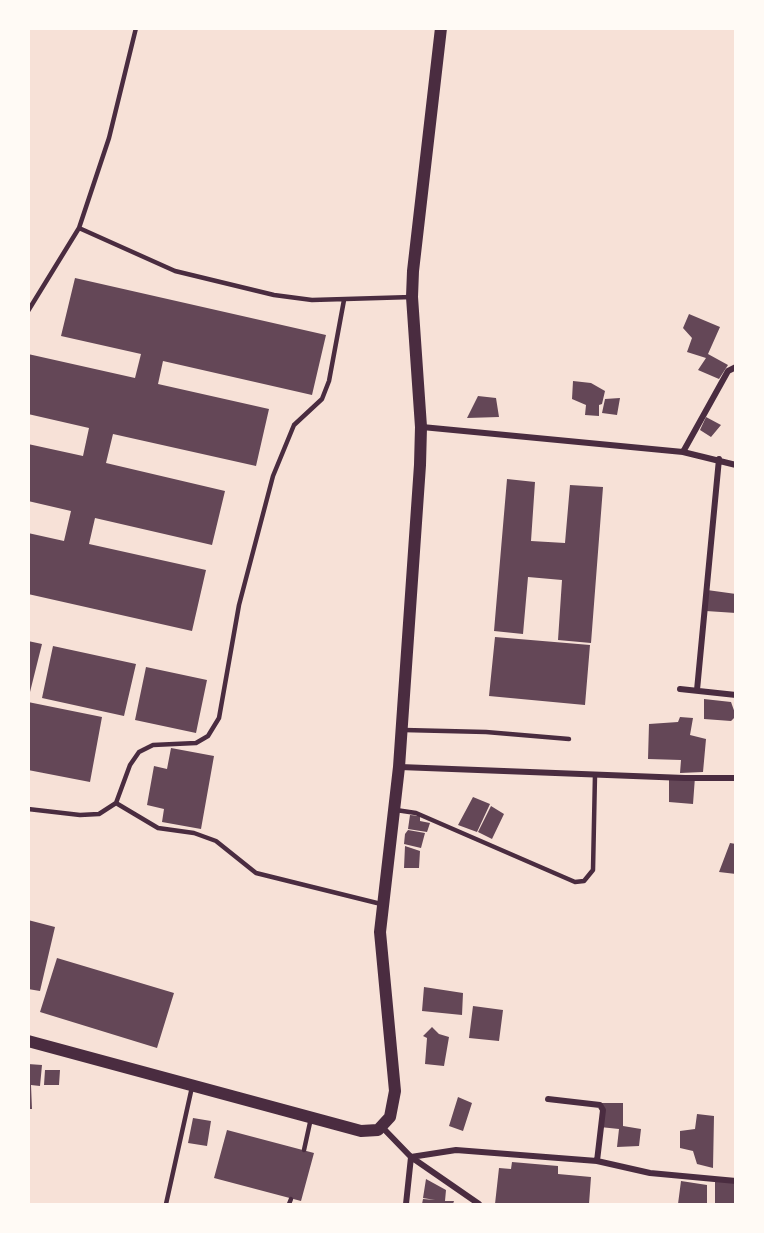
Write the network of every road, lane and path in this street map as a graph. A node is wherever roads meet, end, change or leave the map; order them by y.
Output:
1 (136, 28) edge
2 (441, 28) edge
3 (79, 228) junction
4 (412, 297) junction
5 (344, 300) junction
6 (28, 312) edge
7 (735, 367) edge
8 (421, 427) junction
9 (683, 452) junction
10 (718, 459) junction
11 (735, 465) edge
12 (680, 689) dead end
13 (697, 690) junction
14 (735, 695) edge
15 (402, 729) junction
16 (569, 740) dead end
17 (399, 766) junction
18 (596, 775) junction
19 (735, 778) edge
20 (116, 803) junction
21 (28, 809) edge
22 (393, 810) junction
23 (382, 904) junction
24 (28, 1041) edge
25 (193, 1087) junction
26 (548, 1099) dead end
27 (311, 1118) junction
28 (382, 1127) junction
29 (304, 1150) dead end
30 (411, 1157) junction
31 (597, 1161) junction
32 (735, 1181) edge
33 (166, 1204) edge
34 (406, 1204) edge
35 (479, 1204) edge

1 - 3 lane
2 - 4 main road
3 - 5 lane
3 - 6 lane
4 - 5 lane
4 - 8 main road
5 - 20 lane
7 - 9 street
8 - 9 street
8 - 15 main road
9 - 10 street
10 - 11 street
10 - 13 street
12 - 13 street
13 - 14 street
15 - 16 lane
15 - 17 main road
17 - 18 street
17 - 22 main road
18 - 19 street
18 - 22 lane
20 - 21 lane
20 - 23 lane
22 - 23 main road
23 - 28 main road
24 - 25 main road
25 - 27 main road
25 - 33 lane
26 - 31 street
27 - 28 main road
27 - 29 lane
28 - 30 street
30 - 31 street
30 - 34 street
30 - 35 street
31 - 32 street

